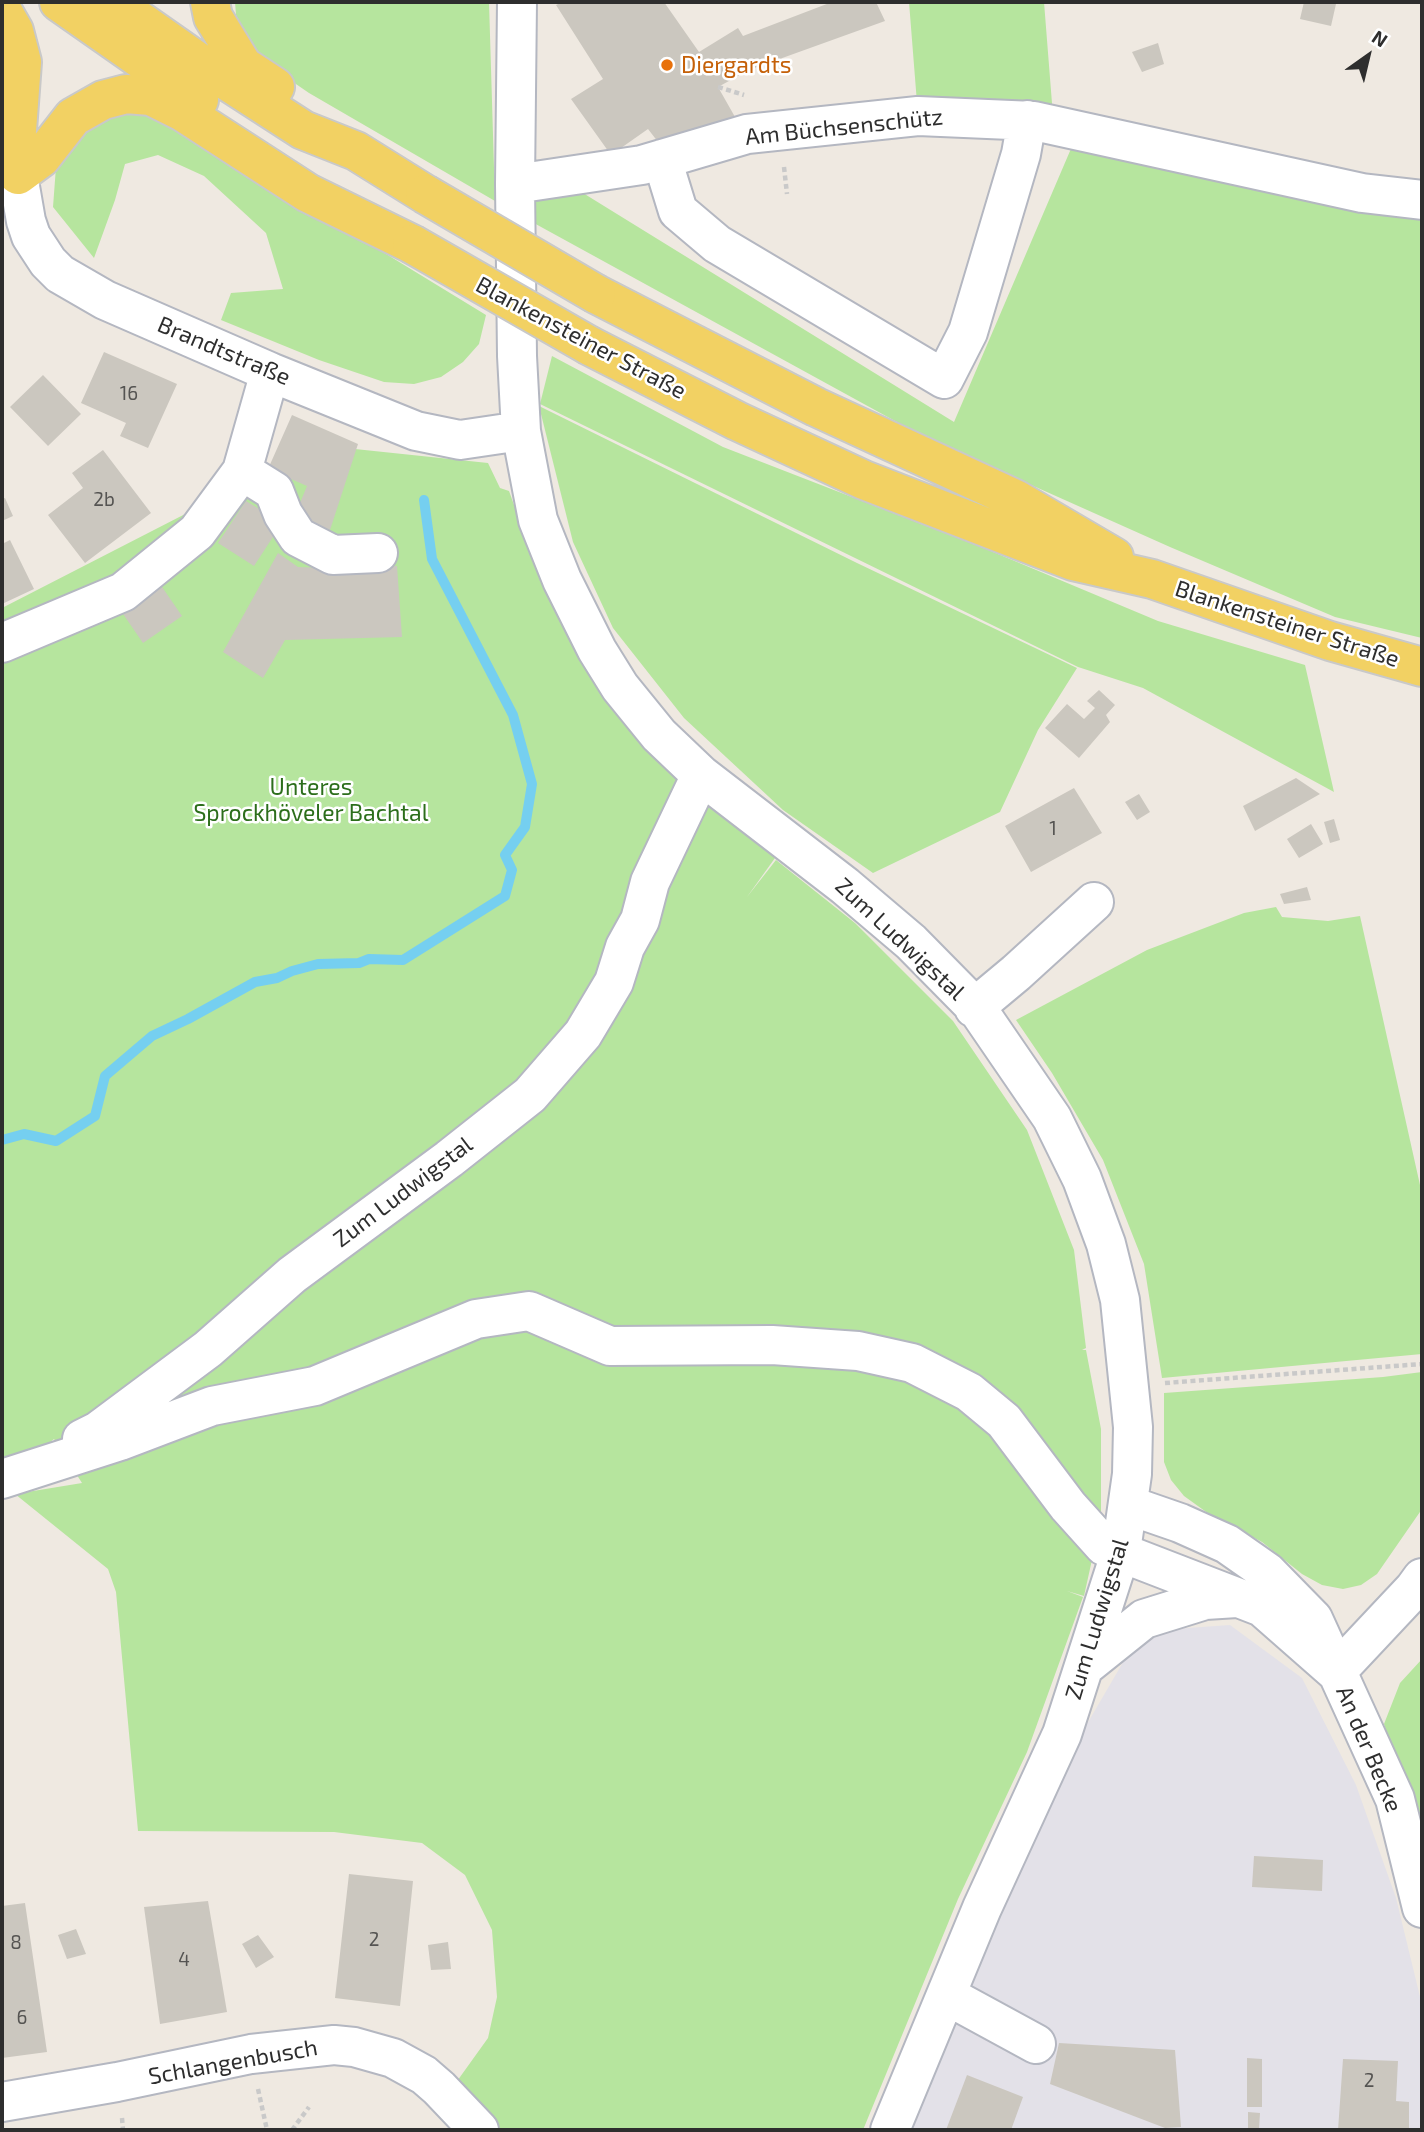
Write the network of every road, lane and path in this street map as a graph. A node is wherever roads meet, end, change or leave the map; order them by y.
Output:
1 (59, 2) edge
2 (113, 2) edge
3 (210, 2) edge
4 (517, 2) edge
5 (2, 10) edge
6 (1027, 120) junction
7 (356, 151) junction
8 (662, 159) junction
9 (10, 168) edge
10 (515, 184) junction
11 (1422, 200) edge
12 (412, 244) junction
13 (270, 372) junction
14 (521, 431) junction
15 (242, 471) junction
16 (378, 553) dead end
17 (1152, 579) junction
18 (2, 643) edge
19 (1422, 667) edge
20 (701, 775) junction
21 (1094, 902) dead end
22 (974, 1007) junction
23 (1422, 1364) edge
24 (1129, 1382) junction
25 (7, 1477) edge
26 (1128, 1505) junction
27 (1121, 1551) junction
28 (1422, 1577) edge
29 (1237, 1598) junction
30 (1084, 1667) junction
31 (1336, 1672) junction
32 (1422, 1908) edge
33 (946, 1995) junction
34 (1035, 2044) dead end
35 (2, 2102) edge
36 (309, 2108) dead end
37 (292, 2130) edge
38 (479, 2130) edge
39 (890, 2130) edge

1 - 12 main road, Blankensteiner Straße
2 - 7 main road, Blankensteiner Straße
3 - 7 main road
4 - 10 street
5 - 9 main road
6 - 8 street, Am Büchsenschütz
6 - 8 street
6 - 11 street, Am Büchsenschütz
7 - 17 main road, Blankensteiner Straße, bridge
8 - 10 street, Am Büchsenschütz
9 - 12 main road
9 - 13 street, Brandtstraße
10 - 14 street, Zum Ludwigstal
12 - 17 main road, Blankensteiner Straße, bridge
13 - 14 street, Brandtstraße
13 - 15 street
14 - 20 street, Zum Ludwigstal
15 - 16 street
15 - 18 street
17 - 19 main road, Blankensteiner Straße
20 - 22 street, Zum Ludwigstal
20 - 25 street, Zum Ludwigstal
21 - 22 street
22 - 24 street, Zum Ludwigstal
23 - 24 path
24 - 26 street, Zum Ludwigstal
25 - 27 street, An der Becke
26 - 27 street, Zum Ludwigstal
26 - 31 street, An der Becke
27 - 29 street, An der Becke
27 - 30 street, Zum Ludwigstal
28 - 31 street
29 - 30 street, An der Becke
29 - 31 street, An der Becke
30 - 33 street, Zum Ludwigstal
31 - 32 street, An der Becke
33 - 34 street
33 - 39 street, Zum Ludwigstal
35 - 38 street, Schlangenbusch
36 - 37 path

